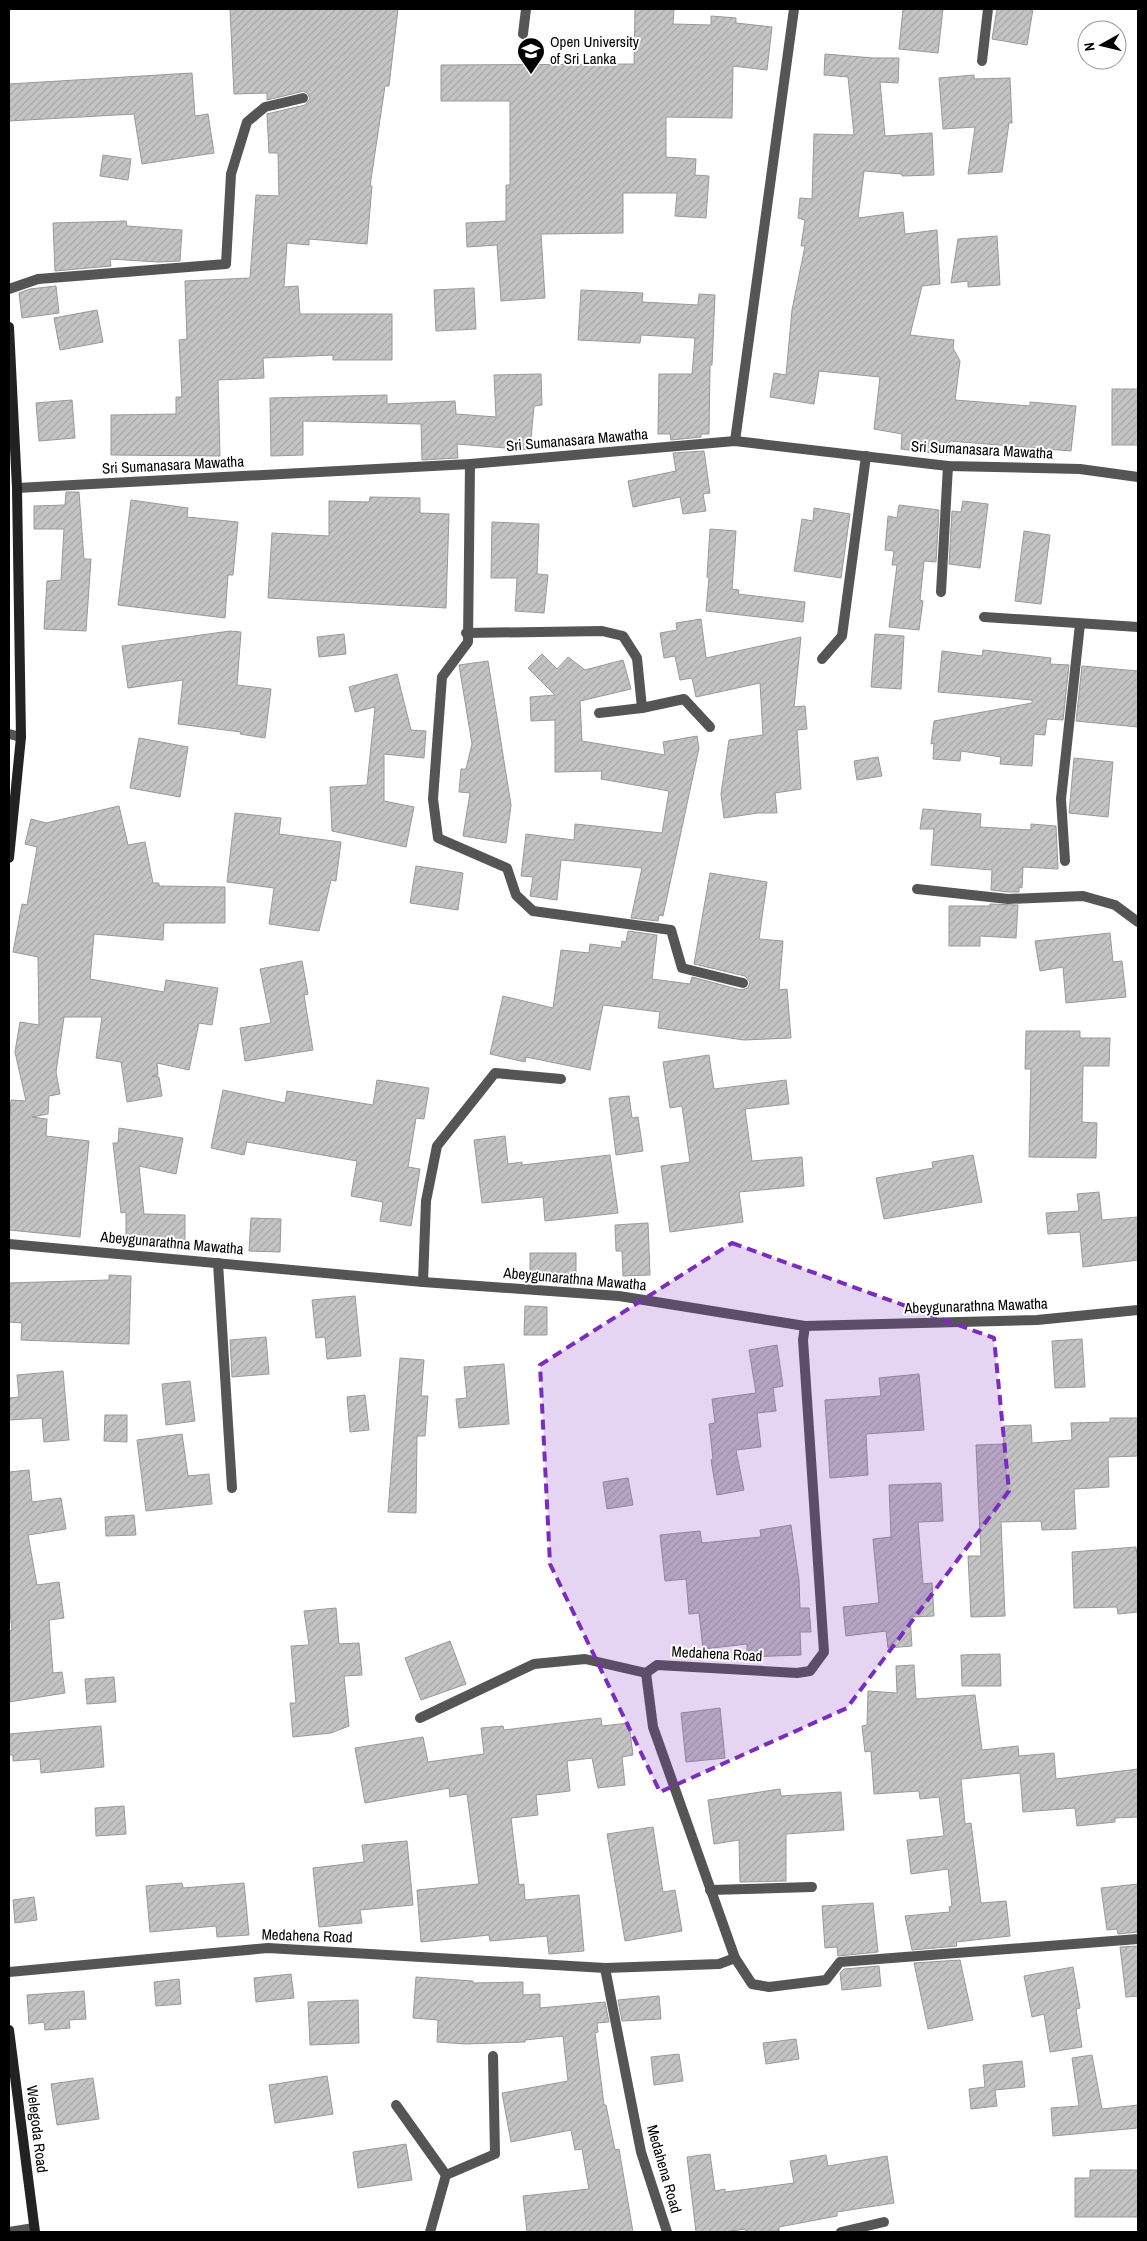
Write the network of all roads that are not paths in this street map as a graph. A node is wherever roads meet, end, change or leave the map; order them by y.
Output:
1 (526, 9) edge
2 (794, 9) edge
3 (988, 9) edge
4 (523, 34) dead end
5 (982, 60) dead end
6 (303, 98) dead end
7 (9, 289) edge
8 (9, 327) edge
9 (735, 441) junction
10 (866, 456) junction
11 (470, 464) junction
12 (948, 466) junction
13 (1138, 477) edge
14 (17, 488) junction
15 (941, 592) dead end
16 (984, 617) dead end
17 (1080, 624) junction
18 (1138, 627) edge
19 (466, 633) junction
20 (822, 659) dead end
21 (642, 708) junction
22 (599, 713) dead end
23 (710, 727) dead end
24 (9, 734) edge
25 (21, 737) junction
26 (9, 858) edge
27 (1065, 861) dead end
28 (917, 889) dead end
29 (1138, 922) edge
30 (743, 983) dead end
31 (561, 1079) dead end
32 (9, 1244) edge
33 (218, 1263) junction
34 (423, 1282) junction
35 (1138, 1310) edge
36 (805, 1326) junction
37 (232, 1488) dead end
38 (646, 1673) junction
39 (420, 1718) dead end
40 (812, 1887) dead end
41 (710, 1890) junction
42 (1138, 1938) edge
43 (736, 1958) junction
44 (605, 1968) junction
45 (9, 1972) edge
46 (9, 2030) edge
47 (493, 2056) dead end
48 (396, 2105) dead end
49 (446, 2176) junction
50 (884, 2222) dead end
51 (34, 2230) edge
52 (9, 2232) edge
53 (430, 2232) edge
54 (667, 2232) edge
55 (841, 2232) edge

1 - 4 street
2 - 9 street
3 - 5 street
6 - 7 street
8 - 14 street
9 - 10 street, Sri Sumanasara Mawatha
9 - 11 street, Sri Sumanasara Mawatha
10 - 12 street, Sri Sumanasara Mawatha
10 - 20 street
11 - 14 street, Sri Sumanasara Mawatha
11 - 19 street
12 - 13 street, Sri Sumanasara Mawatha
12 - 15 street
14 - 25 street
16 - 17 street
17 - 18 street
17 - 27 street
19 - 21 street
19 - 30 street
21 - 22 street
21 - 23 street
24 - 25 street
25 - 26 street
28 - 29 street
31 - 34 street
32 - 33 street, Abeygunarathna Mawatha
33 - 34 street, Abeygunarathna Mawatha
33 - 37 street
34 - 36 street, Abeygunarathna Mawatha
35 - 36 street, Abeygunarathna Mawatha
36 - 38 street, Medahena Road
38 - 39 street
38 - 41 street
40 - 41 street
41 - 43 street
42 - 43 street
43 - 44 street, Medahena Road
44 - 45 street, Medahena Road
44 - 54 street, Medahena Road
46 - 51 street, Welegoda Road
47 - 49 street
48 - 49 street
49 - 53 street
50 - 55 street
51 - 52 street

